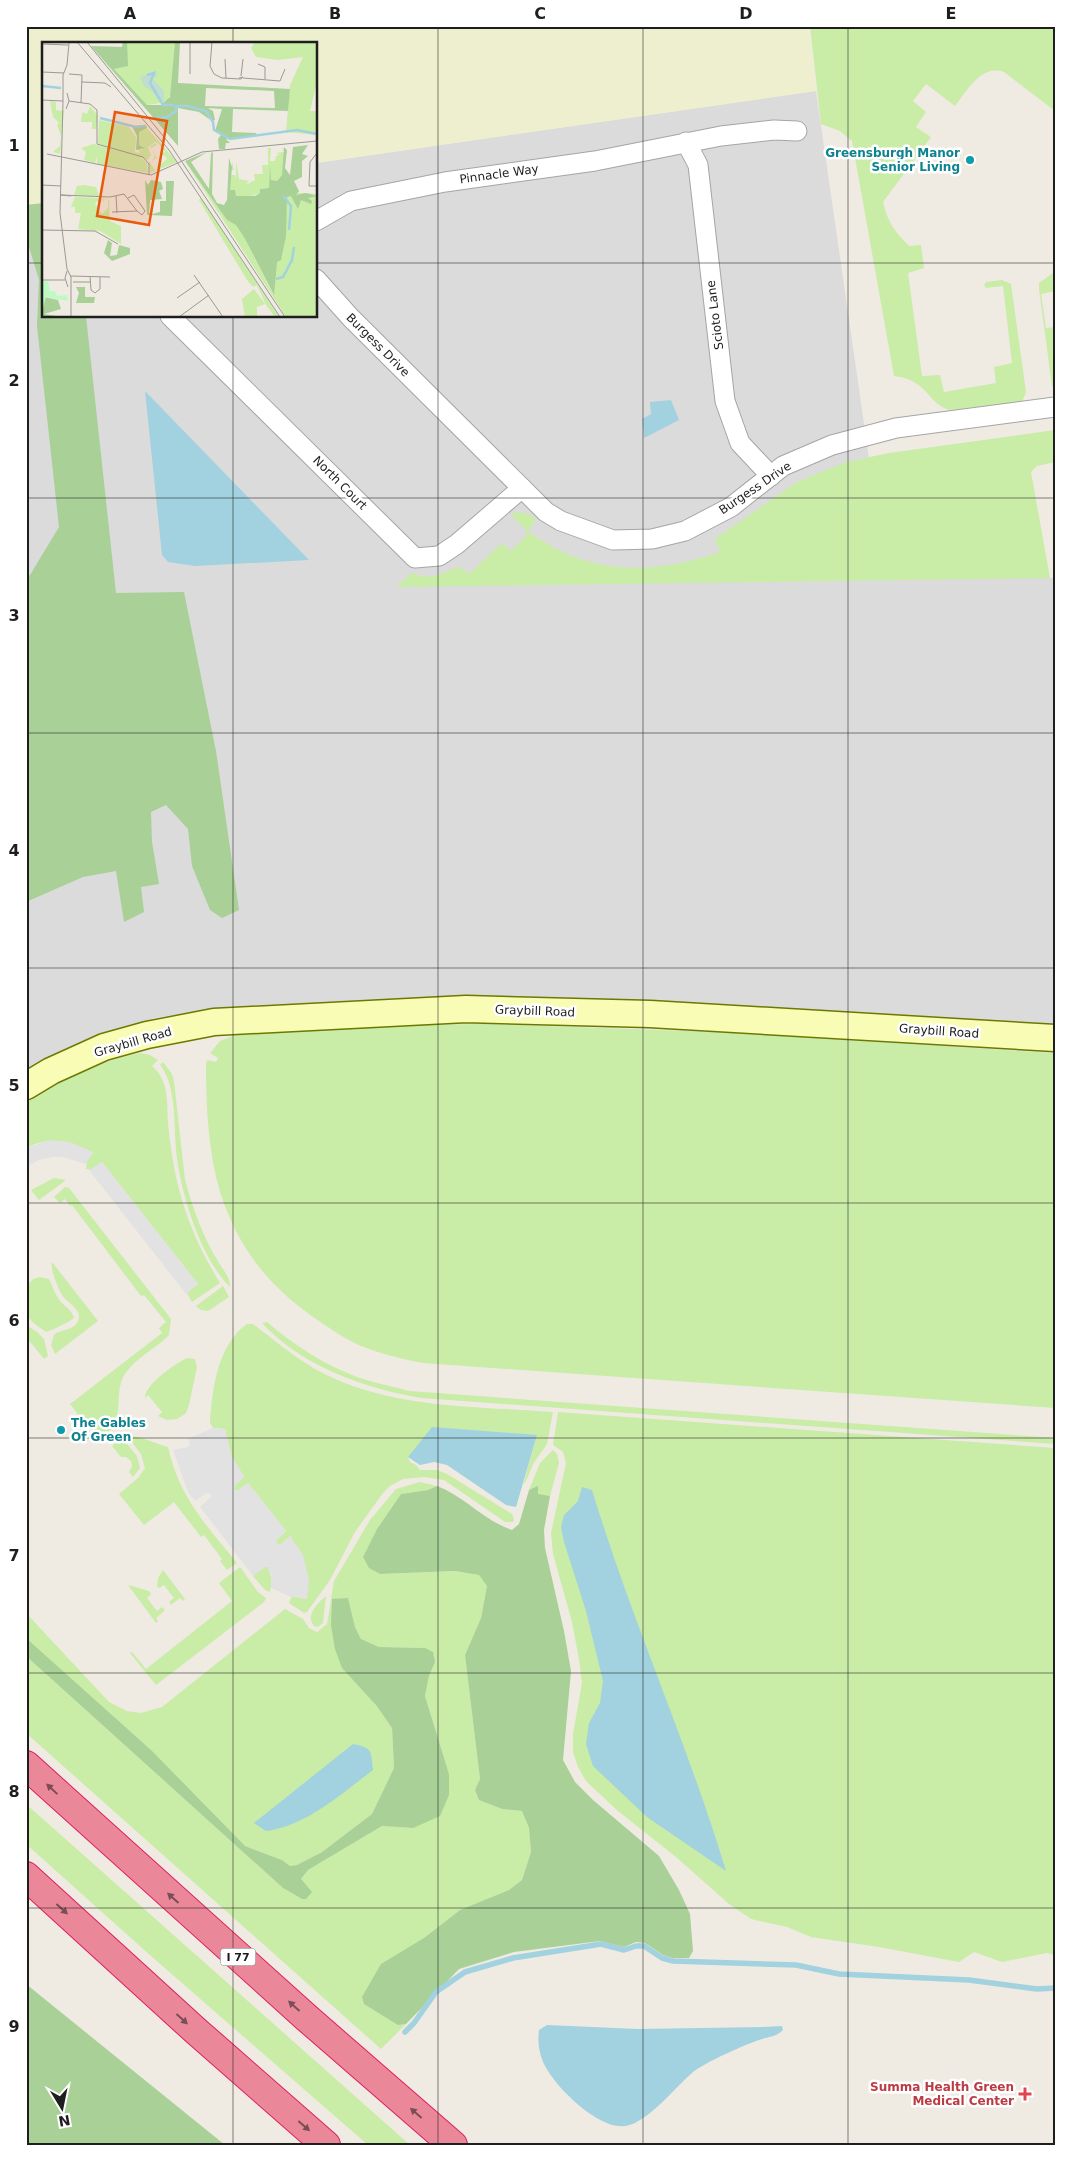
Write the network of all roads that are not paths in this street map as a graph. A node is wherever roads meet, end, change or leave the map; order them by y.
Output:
1 (797, 131) dead end
2 (686, 142) junction
3 (318, 220) edge
4 (318, 281) edge
5 (172, 318) edge
6 (1055, 407) edge
7 (771, 476) junction
8 (522, 488) junction
9 (1055, 1038) edge
10 (26, 1086) edge
11 (26, 1765) edge
12 (26, 1876) edge
13 (326, 2145) edge
14 (453, 2145) edge

1 - 2 street, Pinnacle Way
2 - 3 street, Pinnacle Way
2 - 7 street, Scioto Lane
4 - 8 street, Burgess Drive
5 - 8 street, North Court
6 - 7 street, Burgess Drive
7 - 8 street, Burgess Drive
9 - 10 street, Graybill Road
14 -> 11 highway, I 77
12 -> 13 highway

